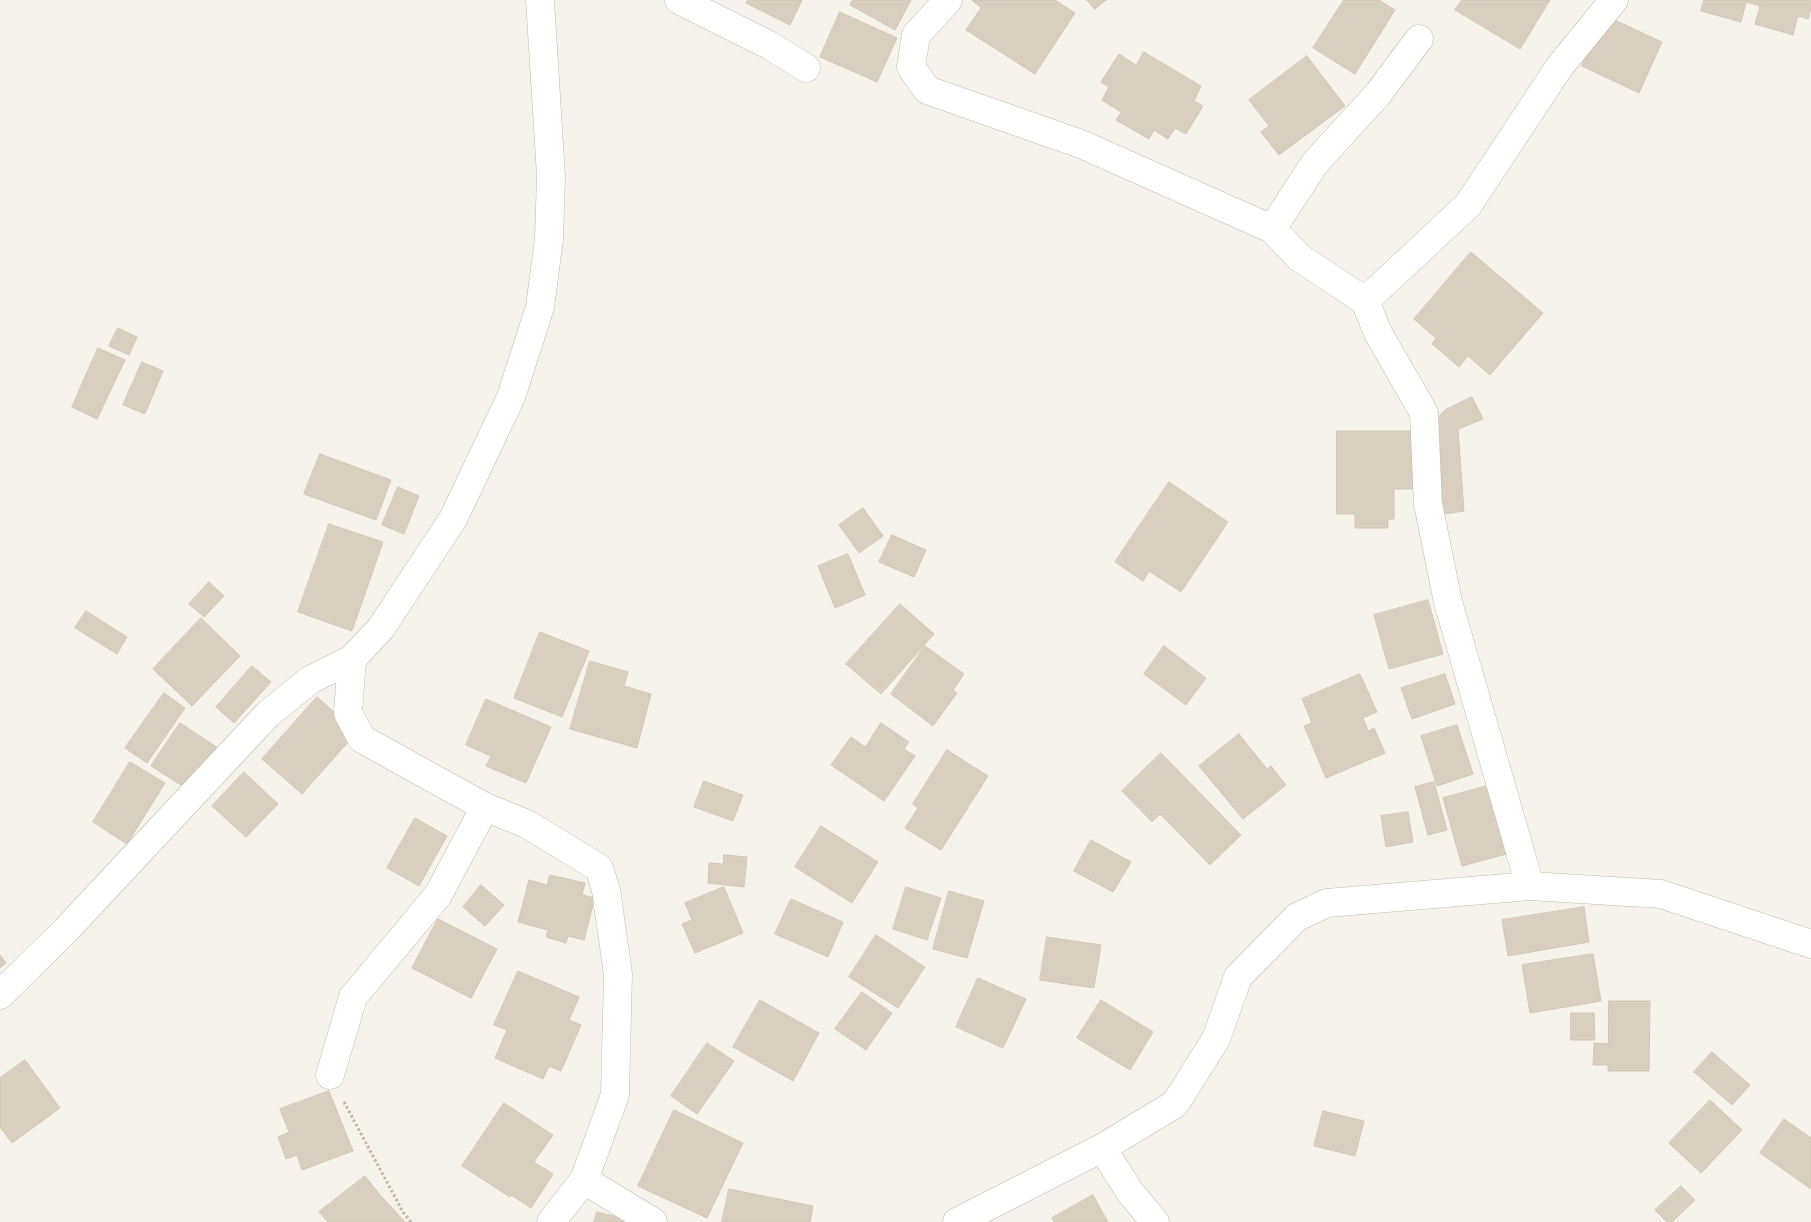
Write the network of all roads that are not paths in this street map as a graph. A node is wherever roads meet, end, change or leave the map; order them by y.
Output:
1 (540, 0) edge
2 (679, 0) edge
3 (948, 0) edge
4 (1614, 0) edge
5 (1419, 39) dead end
6 (806, 68) dead end
7 (1272, 229) junction
8 (1366, 301) junction
9 (352, 659) junction
10 (485, 808) junction
11 (1530, 886) junction
12 (1811, 944) edge
13 (0, 996) edge
14 (330, 1075) road end
15 (1102, 1148) junction
16 (584, 1180) junction
17 (551, 1222) edge
18 (652, 1222) edge
19 (957, 1222) edge
20 (1155, 1222) edge

1 - 9 street
2 - 6 street
3 - 7 street
4 - 8 street
5 - 7 street
7 - 8 street
8 - 11 street
9 - 10 street
9 - 13 street
10 - 14 street
10 - 16 street
11 - 12 street
11 - 15 street
15 - 19 street
15 - 20 street
16 - 17 street
16 - 18 street

